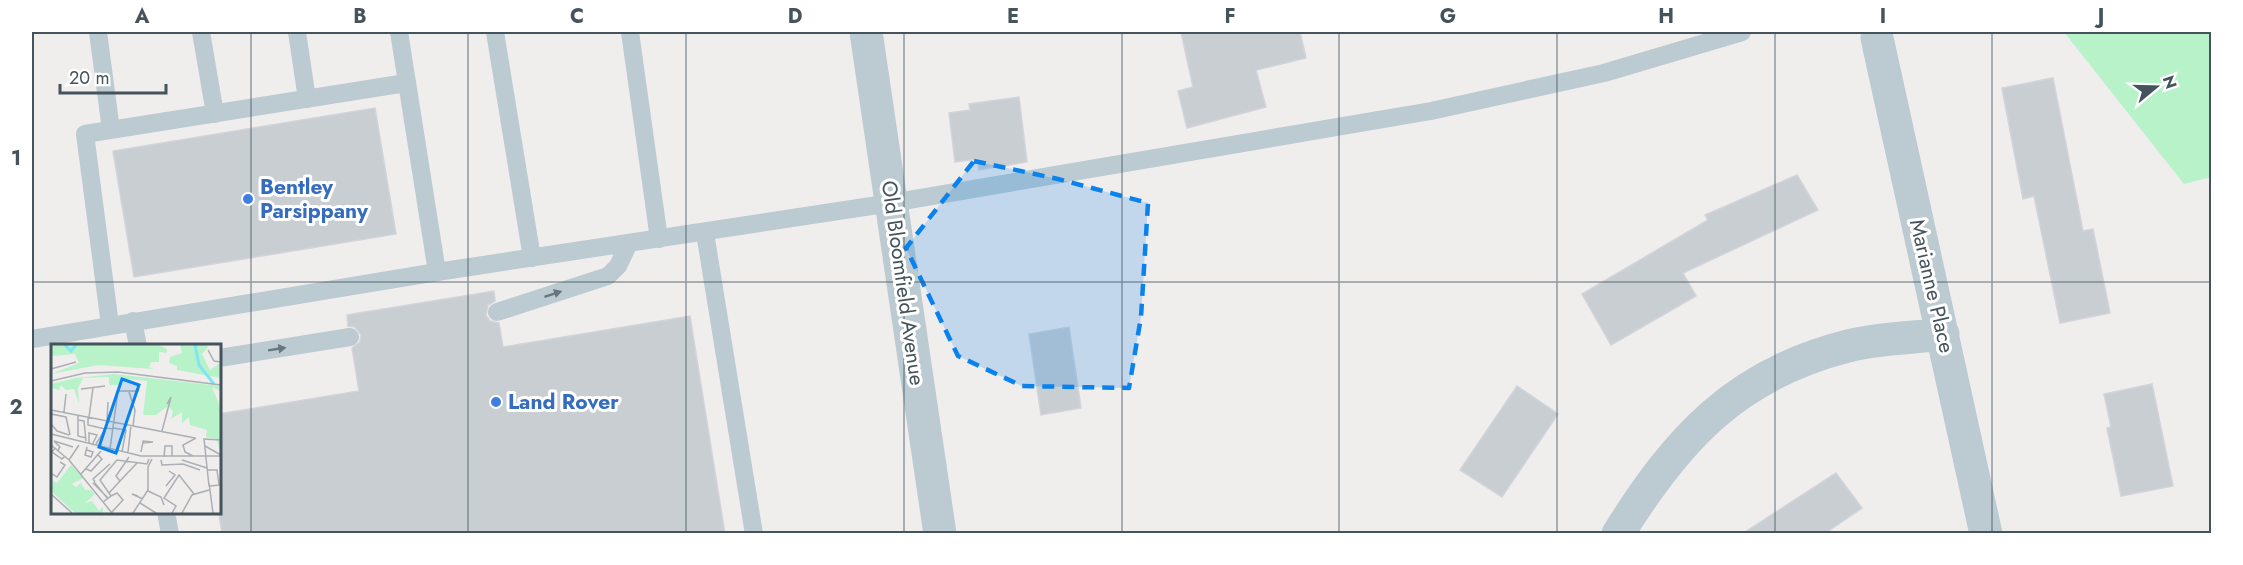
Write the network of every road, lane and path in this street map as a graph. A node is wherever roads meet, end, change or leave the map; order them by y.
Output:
1 (98, 32) edge
2 (201, 32) edge
3 (297, 32) edge
4 (399, 32) edge
5 (495, 32) edge
6 (630, 32) edge
7 (866, 32) edge
8 (1742, 32) edge
9 (1875, 35) edge
10 (406, 83) junction
11 (307, 99) junction
12 (215, 114) junction
13 (111, 130) junction
14 (891, 204) junction
15 (705, 233) junction
16 (659, 239) junction
17 (629, 243) junction
18 (532, 258) junction
19 (437, 272) junction
20 (497, 312) dead end
21 (134, 321) junction
22 (110, 325) junction
23 (1943, 334) junction
24 (350, 337) dead end
25 (32, 339) edge
26 (138, 344) edge
27 (220, 358) edge
28 (166, 514) edge
29 (170, 534) edge
30 (754, 534) edge
31 (940, 534) edge
32 (1618, 534) edge
33 (1986, 534) edge

1 - 13 lane
2 - 12 lane
3 - 11 lane
4 - 10 lane
5 - 18 lane
6 - 16 lane
7 - 14 street, Old Bloomfield Avenue
8 - 14 lane
9 - 23 street, Marianne Place
10 - 11 lane
10 - 19 lane
11 - 12 lane
12 - 13 lane
13 - 22 lane
14 - 15 lane
14 - 31 street, Old Bloomfield Avenue
15 - 16 lane
15 - 30 lane
16 - 17 lane
17 - 18 lane
20 -> 17 lane
18 - 19 lane
19 - 21 lane
21 - 22 lane
21 - 26 lane
22 - 25 lane
23 - 32 street
23 - 33 street, Marianne Place
27 -> 24 lane
28 - 29 lane

